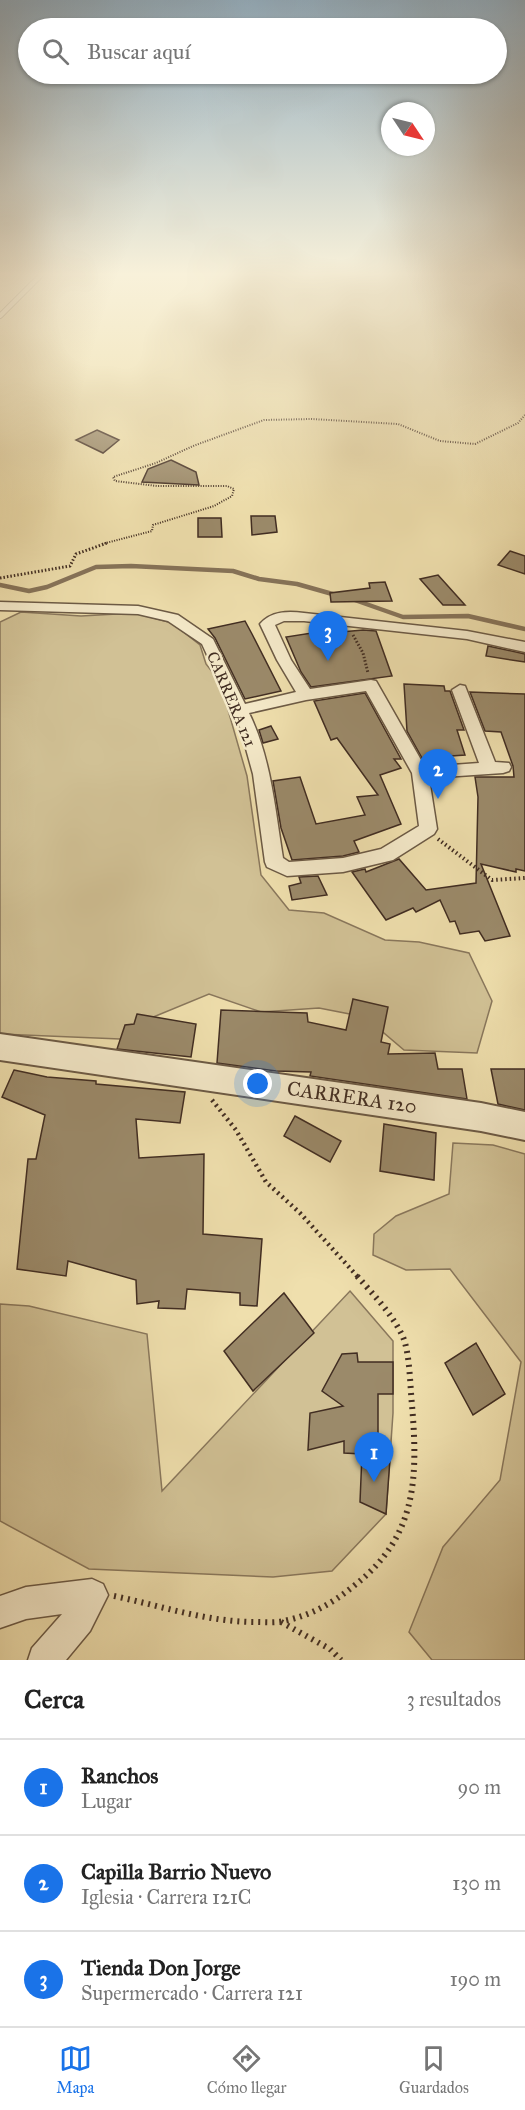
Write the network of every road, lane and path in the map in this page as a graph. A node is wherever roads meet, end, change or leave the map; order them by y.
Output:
1 (525, 414) edge
2 (0, 578) edge
3 (0, 606) edge
4 (353, 624) junction
5 (525, 646) edge
6 (372, 685) junction
7 (460, 690) dead end
8 (306, 695) junction
9 (240, 710) junction
10 (420, 773) junction
11 (428, 829) junction
12 (525, 878) edge
13 (0, 1047) edge
14 (196, 1074) junction
15 (525, 1126) edge
16 (92, 1595) junction
17 (0, 1612) edge
18 (281, 1622) junction
19 (44, 1660) edge
20 (341, 1660) edge

1 - 2 path
3 - 9 street, CARRERA 121
4 - 5 street
4 - 6 path
4 - 8 street
6 - 8 street
6 - 10 street
7 - 10 street
8 - 9 street
9 - 11 street, CARRERA 121
10 - 11 street
11 - 12 path
13 - 14 street, CARRERA 120
14 - 15 street, CARRERA 120
14 - 18 path
16 - 17 street
16 - 18 path
16 - 19 street
18 - 20 path

